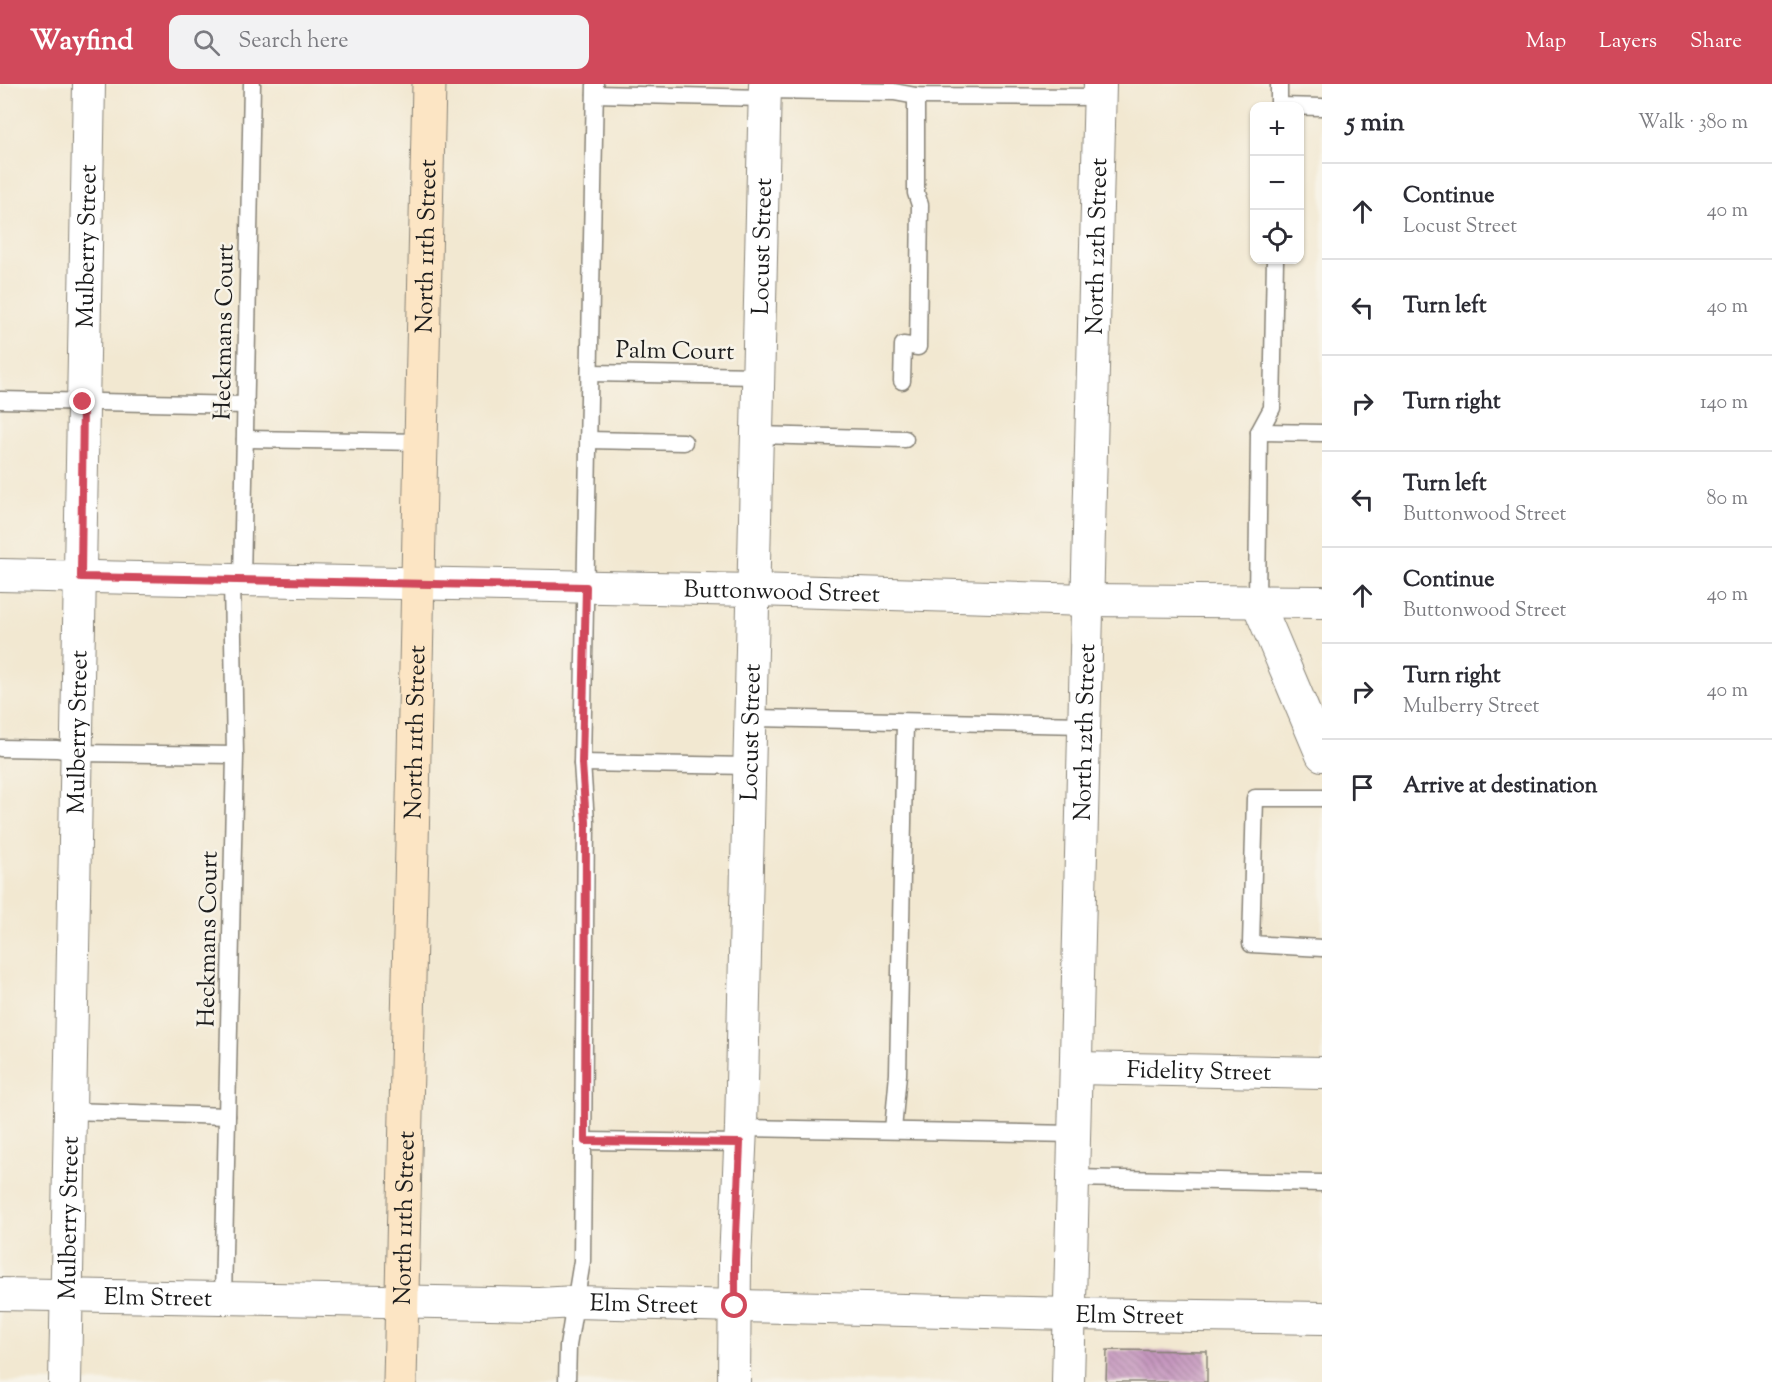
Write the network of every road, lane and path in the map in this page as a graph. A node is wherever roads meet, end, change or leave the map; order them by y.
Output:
1 (89, 84) edge
2 (252, 84) edge
3 (429, 84) edge
4 (1280, 84) edge
5 (595, 89) edge
6 (1100, 90) edge
7 (765, 91) edge
8 (916, 96) junction
9 (1279, 102) edge
10 (1304, 106) edge
11 (1322, 106) edge
12 (1275, 264) edge
13 (590, 373) junction
14 (759, 376) junction
15 (902, 381) dead end
16 (0, 400) edge
17 (83, 402) junction
18 (246, 405) junction
19 (1259, 432) junction
20 (1322, 433) edge
21 (758, 435) junction
22 (245, 439) junction
23 (906, 439) dead end
24 (588, 440) junction
25 (421, 442) junction
26 (684, 442) dead end
27 (0, 575) edge
28 (81, 577) junction
29 (237, 580) junction
30 (418, 584) junction
31 (586, 587) junction
32 (754, 590) junction
33 (1088, 600) junction
34 (1257, 602) junction
35 (1322, 602) edge
36 (750, 718) junction
37 (905, 722) junction
38 (1085, 725) junction
39 (0, 748) edge
40 (78, 753) junction
41 (235, 755) junction
42 (1322, 755) edge
43 (582, 763) junction
44 (749, 766) junction
45 (1322, 798) edge
46 (1322, 948) edge
47 (1076, 1068) junction
48 (1322, 1073) edge
49 (71, 1111) junction
50 (227, 1116) junction
51 (893, 1131) junction
52 (1074, 1134) junction
53 (740, 1136) junction
54 (585, 1141) junction
55 (1073, 1178) junction
56 (1322, 1183) edge
57 (0, 1294) edge
58 (67, 1295) junction
59 (223, 1298) junction
60 (402, 1301) junction
61 (575, 1302) junction
62 (735, 1306) junction
63 (1070, 1314) junction
64 (1322, 1318) edge
65 (65, 1382) edge
66 (400, 1382) edge
67 (567, 1382) edge
68 (734, 1382) edge
69 (1068, 1382) edge

1 - 17 street, Mulberry Street
2 - 18 lane, Heckmans Court
3 - 25 street, North 11th Street
4 - 9 lane
5 - 7 lane
5 - 13 lane
6 - 8 lane
6 - 33 street, North 12th Street
7 - 8 lane
7 - 14 street, Locust Street
8 - 15 lane
10 - 11 lane
12 - 19 lane
13 - 14 lane, Palm Court
13 - 24 lane
14 - 21 street, Locust Street
16 - 17 lane
17 - 18 lane
17 - 28 street, Mulberry Street
18 - 22 lane, Heckmans Court
19 - 20 lane
19 - 34 lane
21 - 23 lane
21 - 32 street, Locust Street
22 - 25 lane
22 - 29 lane, Heckmans Court
24 - 26 lane
24 - 31 lane
25 - 30 street, North 11th Street
27 - 28 street, Buttonwood Street
28 - 29 street, Buttonwood Street
28 - 40 street, Mulberry Street
29 - 30 street, Buttonwood Street
29 - 41 lane, Heckmans Court
30 - 31 street, Buttonwood Street
30 - 60 street, North 11th Street
31 - 32 street, Buttonwood Street
31 - 43 lane
32 - 33 street, Buttonwood Street
32 - 36 street, Locust Street
33 - 34 street, Buttonwood Street
33 - 38 street, North 12th Street
34 - 35 street, Buttonwood Street
34 - 42 street
36 - 37 lane
36 - 44 street, Locust Street
37 - 38 lane
37 - 51 lane
38 - 47 street, North 12th Street
39 - 40 lane
40 - 41 lane
40 - 49 street, Mulberry Street
41 - 50 lane, Heckmans Court
43 - 44 lane
43 - 54 lane
44 - 53 street, Locust Street
45 - 46 lane
47 - 48 street, Fidelity Street
47 - 52 street, North 12th Street
49 - 50 lane
49 - 58 street, Mulberry Street
50 - 59 lane, Heckmans Court
51 - 52 lane
51 - 53 lane
52 - 55 street, North 12th Street
53 - 54 lane
53 - 62 street, Locust Street
54 - 61 lane
55 - 56 lane
55 - 63 street, North 12th Street
57 - 58 street, Elm Street
58 - 59 street, Elm Street
58 - 65 street, Mulberry Street
59 - 60 street, Elm Street
60 - 61 street, Elm Street
60 - 66 street, North 11th Street
61 - 62 street, Elm Street
61 - 67 lane
62 - 63 street, Elm Street
62 - 68 street, Locust Street
63 - 64 street, Elm Street
63 - 69 street, North 12th Street

